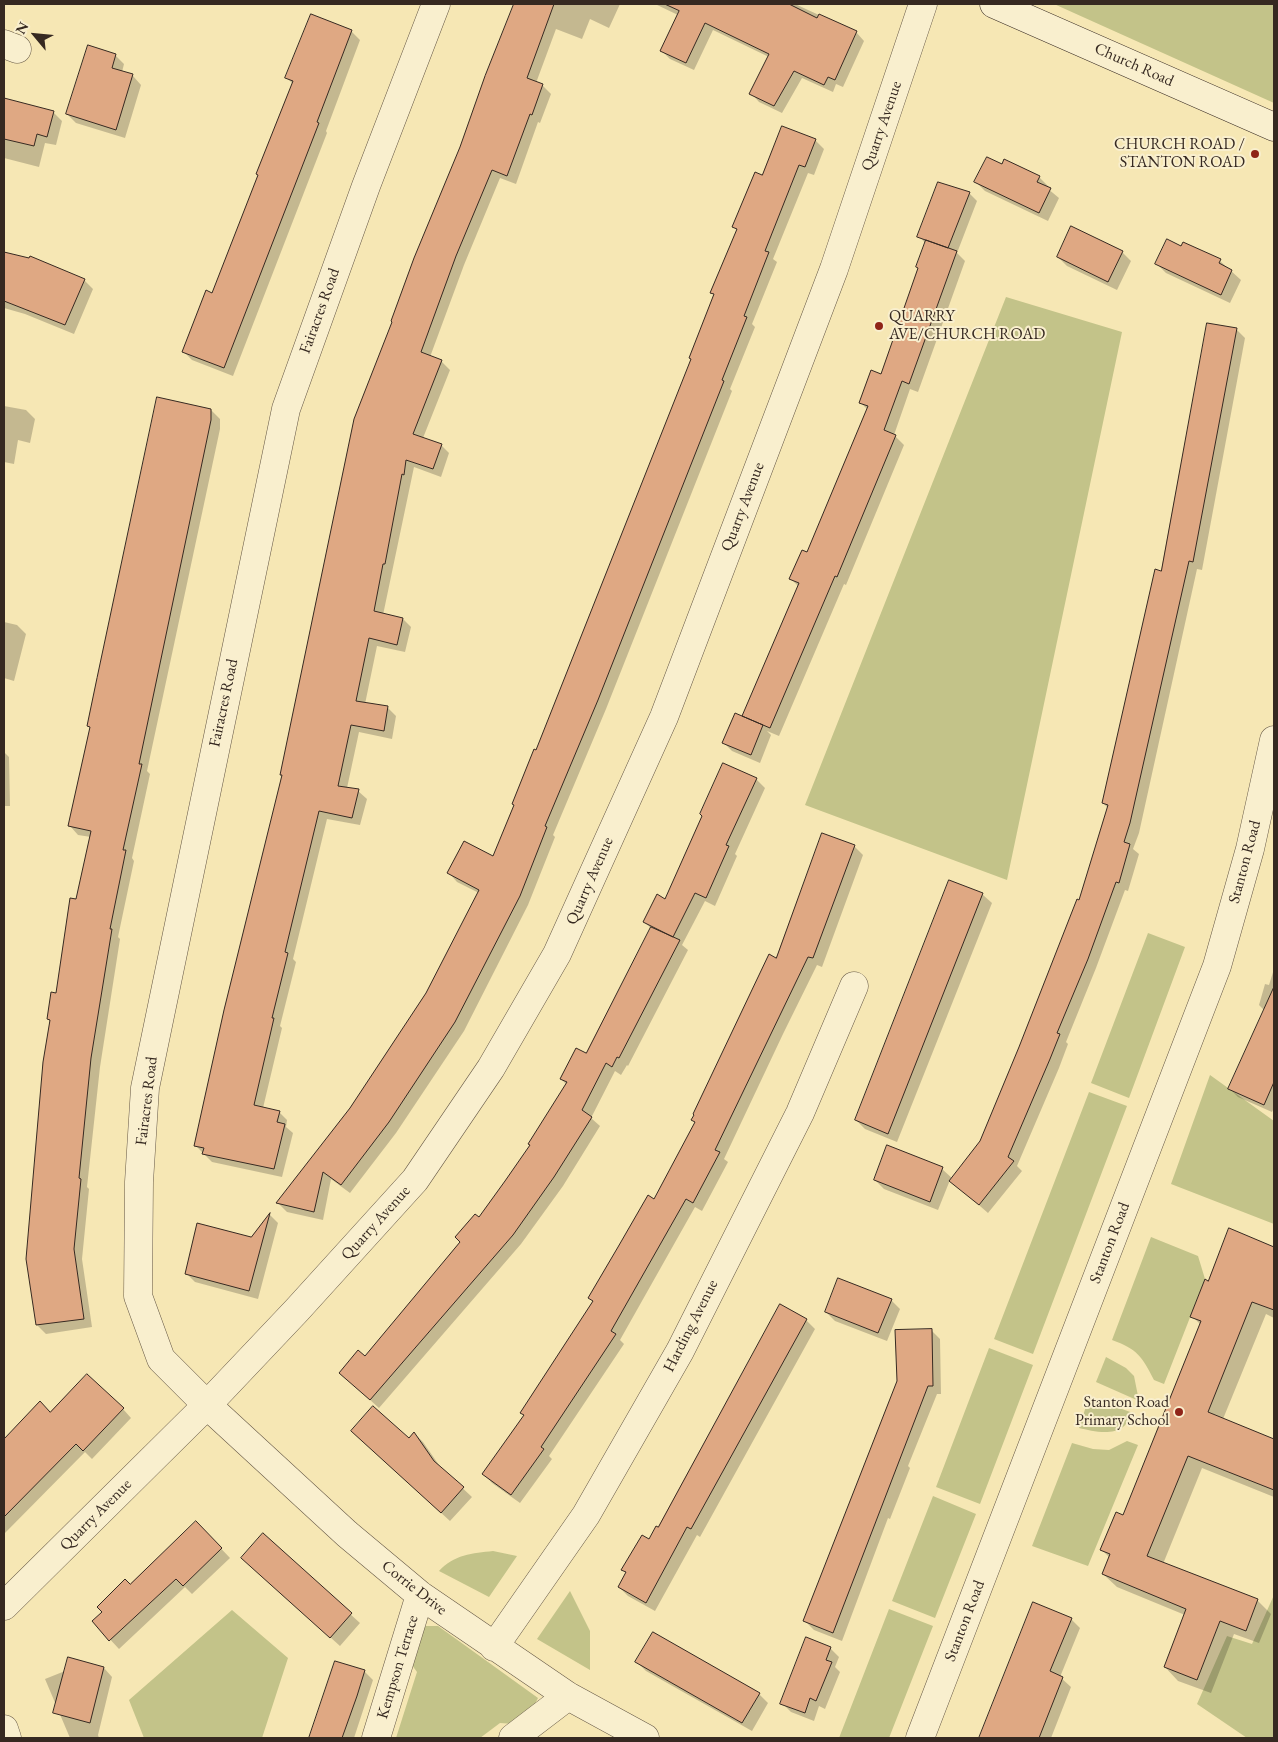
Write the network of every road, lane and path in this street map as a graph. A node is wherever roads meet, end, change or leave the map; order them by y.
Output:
1 (436, 4) edge
2 (923, 4) edge
3 (994, 4) edge
4 (1274, 127) edge
5 (1274, 740) edge
6 (854, 986) dead end
7 (207, 1405) junction
8 (420, 1595) junction
9 (4, 1606) edge
10 (494, 1647) junction
11 (568, 1696) junction
12 (4, 1729) edge
13 (7, 1738) edge
14 (376, 1738) edge
15 (512, 1738) edge
16 (645, 1738) edge
17 (920, 1738) edge

1 - 7 street, Fairacres Road
2 - 7 street, Quarry Avenue
3 - 4 street, Church Road
5 - 17 street, Stanton Road
6 - 10 street, Harding Avenue
7 - 8 street, Corrie Drive
7 - 9 street, Quarry Avenue
8 - 10 street, Corrie Drive
8 - 14 street, Kempson Terrace
10 - 11 street, Corrie Drive
11 - 15 street
11 - 16 street, Corrie Drive
12 - 13 street

